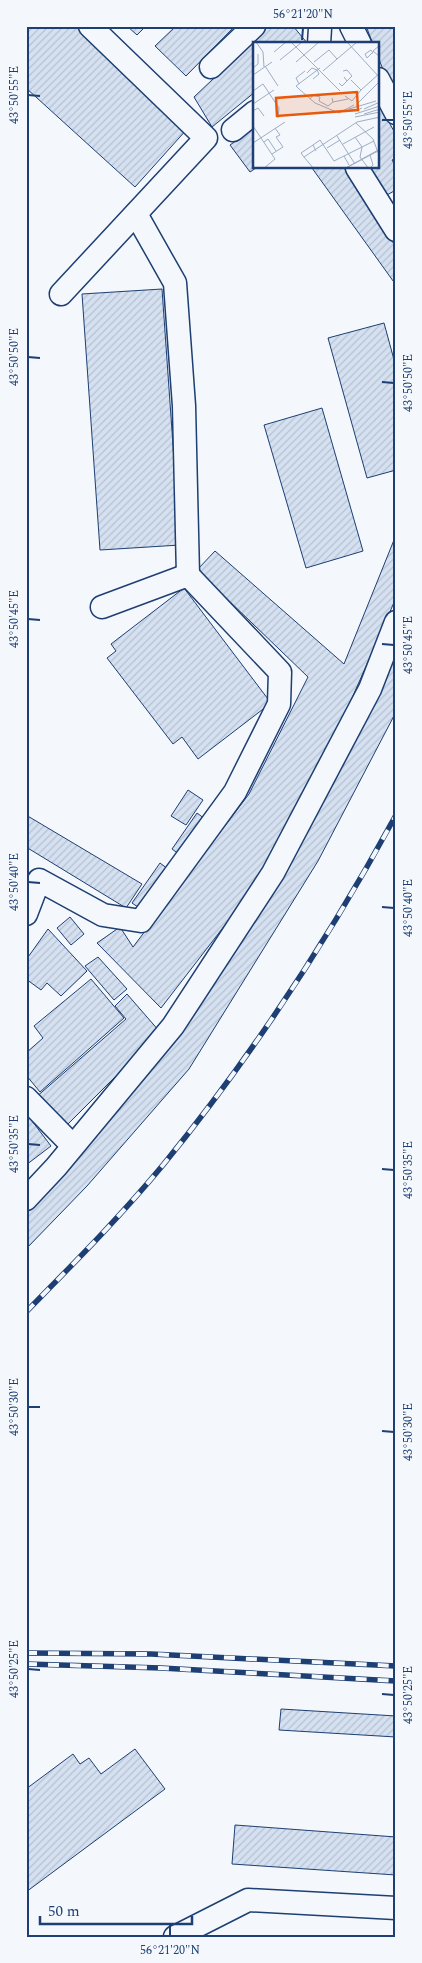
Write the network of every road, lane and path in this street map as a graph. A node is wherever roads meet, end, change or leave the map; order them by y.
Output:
1 (90, 26) edge
2 (254, 26) edge
3 (351, 26) edge
4 (359, 42) edge
5 (211, 67) dead end
6 (380, 83) edge
7 (253, 113) edge
8 (396, 113) edge
9 (233, 130) dead end
10 (358, 169) edge
11 (136, 214) junction
12 (394, 221) edge
13 (61, 294) dead end
14 (188, 575) junction
15 (102, 607) dead end
16 (396, 622) edge
17 (26, 914) edge
18 (26, 1098) edge
19 (73, 1146) junction
20 (26, 1198) edge
21 (396, 1908) edge
22 (175, 1937) edge

1 - 11 lane
2 - 5 lane
3 - 4 lane
6 - 8 lane
7 - 9 lane
10 - 12 lane
11 - 13 lane
11 - 14 lane
14 - 15 lane
14 - 17 lane
16 - 19 lane
18 - 19 lane
19 - 20 lane
21 - 22 lane

